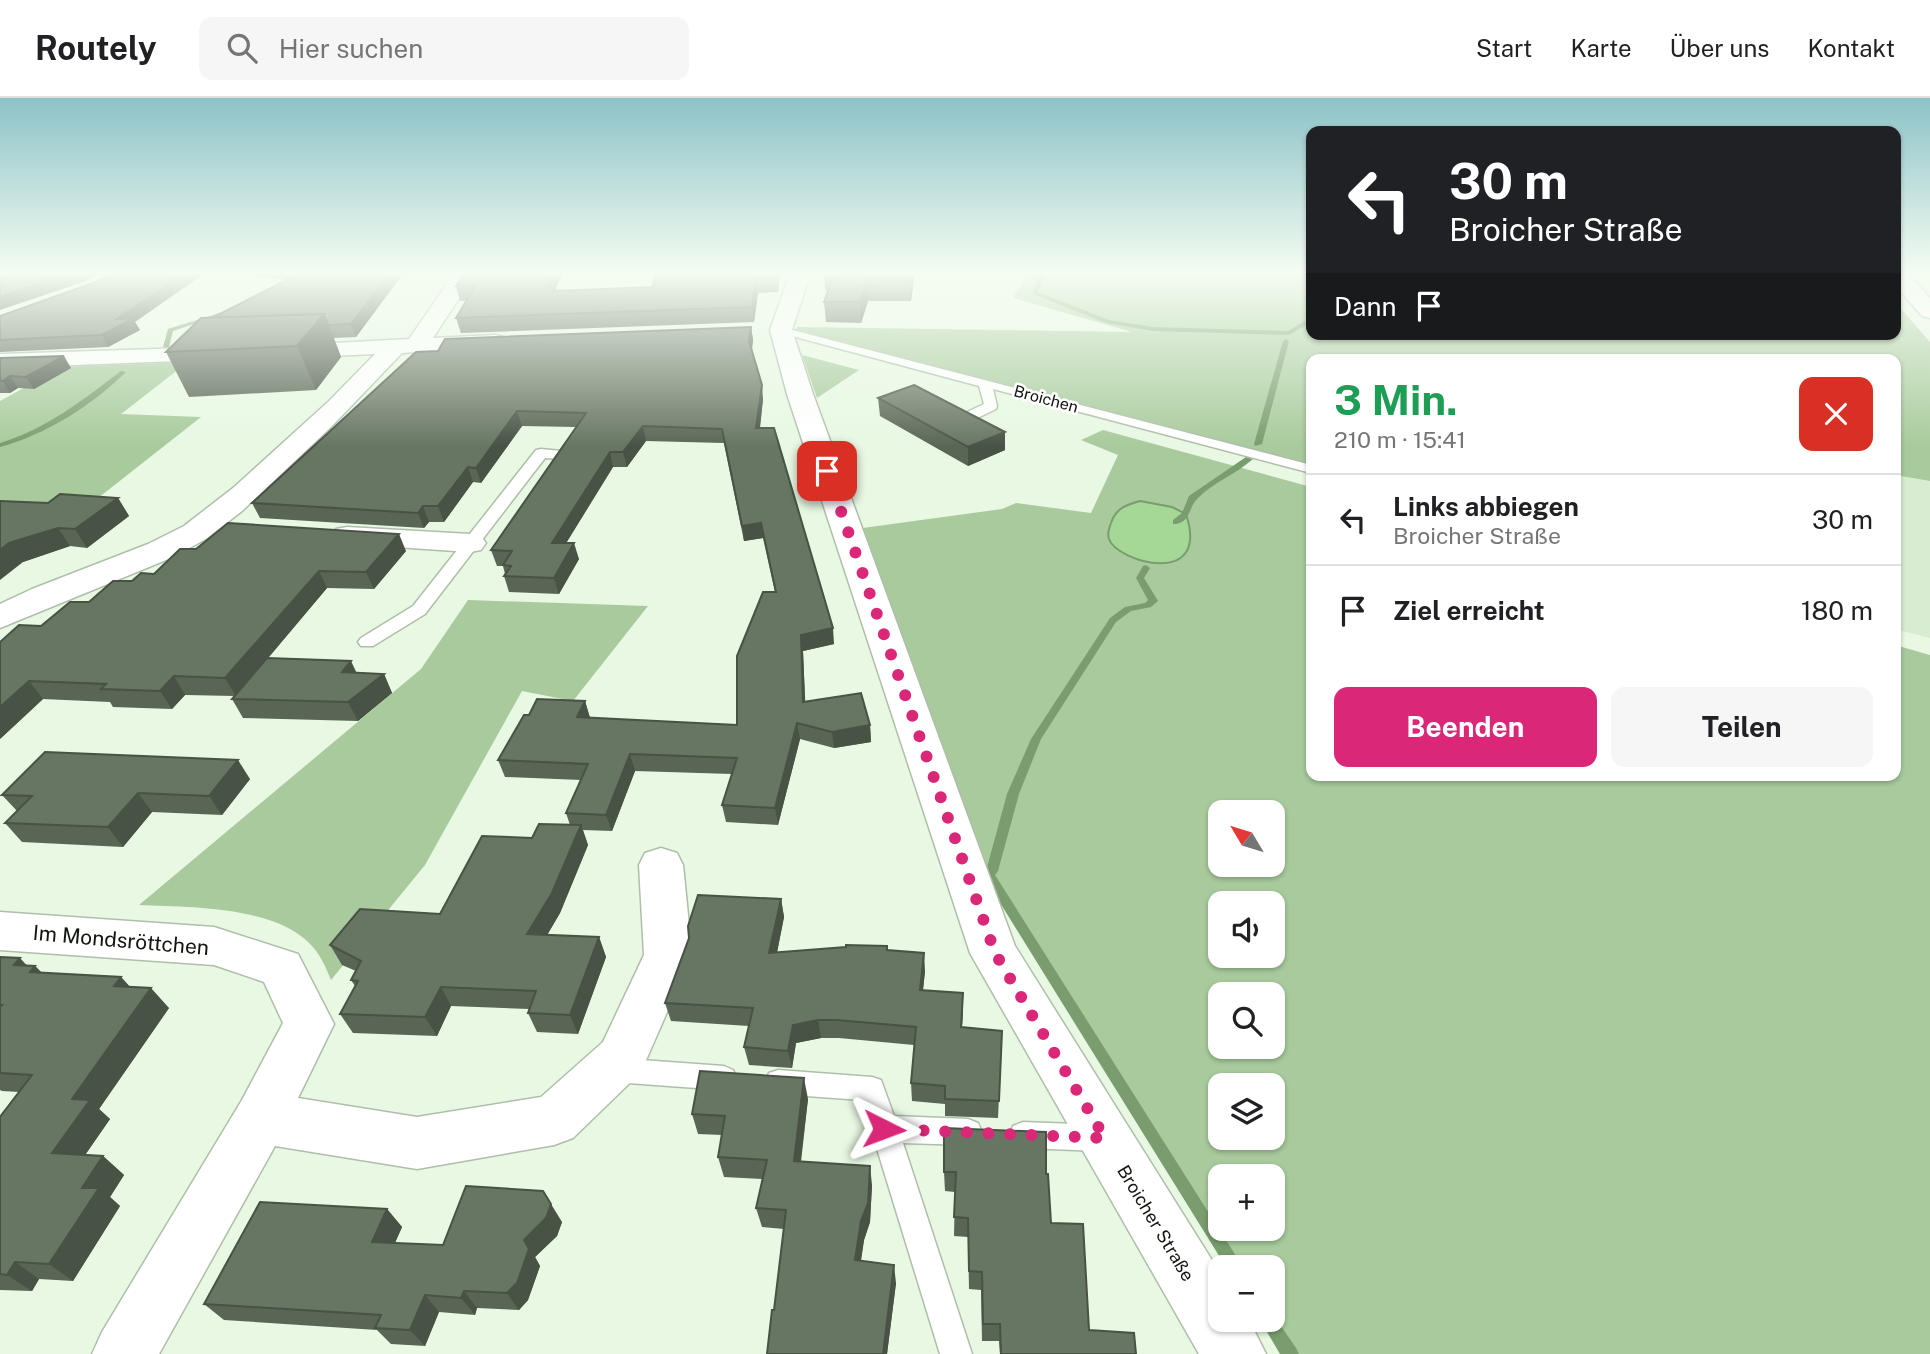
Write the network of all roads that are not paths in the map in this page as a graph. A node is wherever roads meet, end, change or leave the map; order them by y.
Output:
1 (419, 330) edge
2 (767, 331) joint
3 (524, 341) edge
4 (405, 346) junction
5 (261, 352) edge
6 (235, 353) edge
7 (0, 361) edge
8 (985, 383) junction
9 (962, 420) edge
10 (562, 455) edge
11 (1306, 468) edge
12 (205, 527) junction
13 (247, 530) edge
14 (317, 534) edge
15 (470, 543) junction
16 (0, 618) edge
17 (367, 642) dead end
18 (661, 865) dead end
19 (0, 931) edge
20 (610, 1069) junction
21 (261, 1118) junction
22 (884, 1129) junction
23 (1105, 1138) junction
24 (124, 1354) edge
25 (956, 1354) edge
26 (1234, 1354) edge

1 - 4 main road
2 - 8 lane, Broichen
2 - 23 main road, Broicher Straße
3 - 4 main road
4 - 5 main road
4 - 12 main road
6 - 7 main road
8 - 9 lane
8 - 11 lane, Broichen
10 - 15 lane
12 - 13 main road
12 - 16 main road
14 - 15 main road
15 - 17 lane
18 - 20 main road
19 - 21 main road, Im Mondsröttchen
20 - 21 main road
20 - 22 lane
21 - 24 main road, Im Mondsröttchen
22 - 23 lane
22 - 25 lane
23 - 26 main road, Broicher Straße

